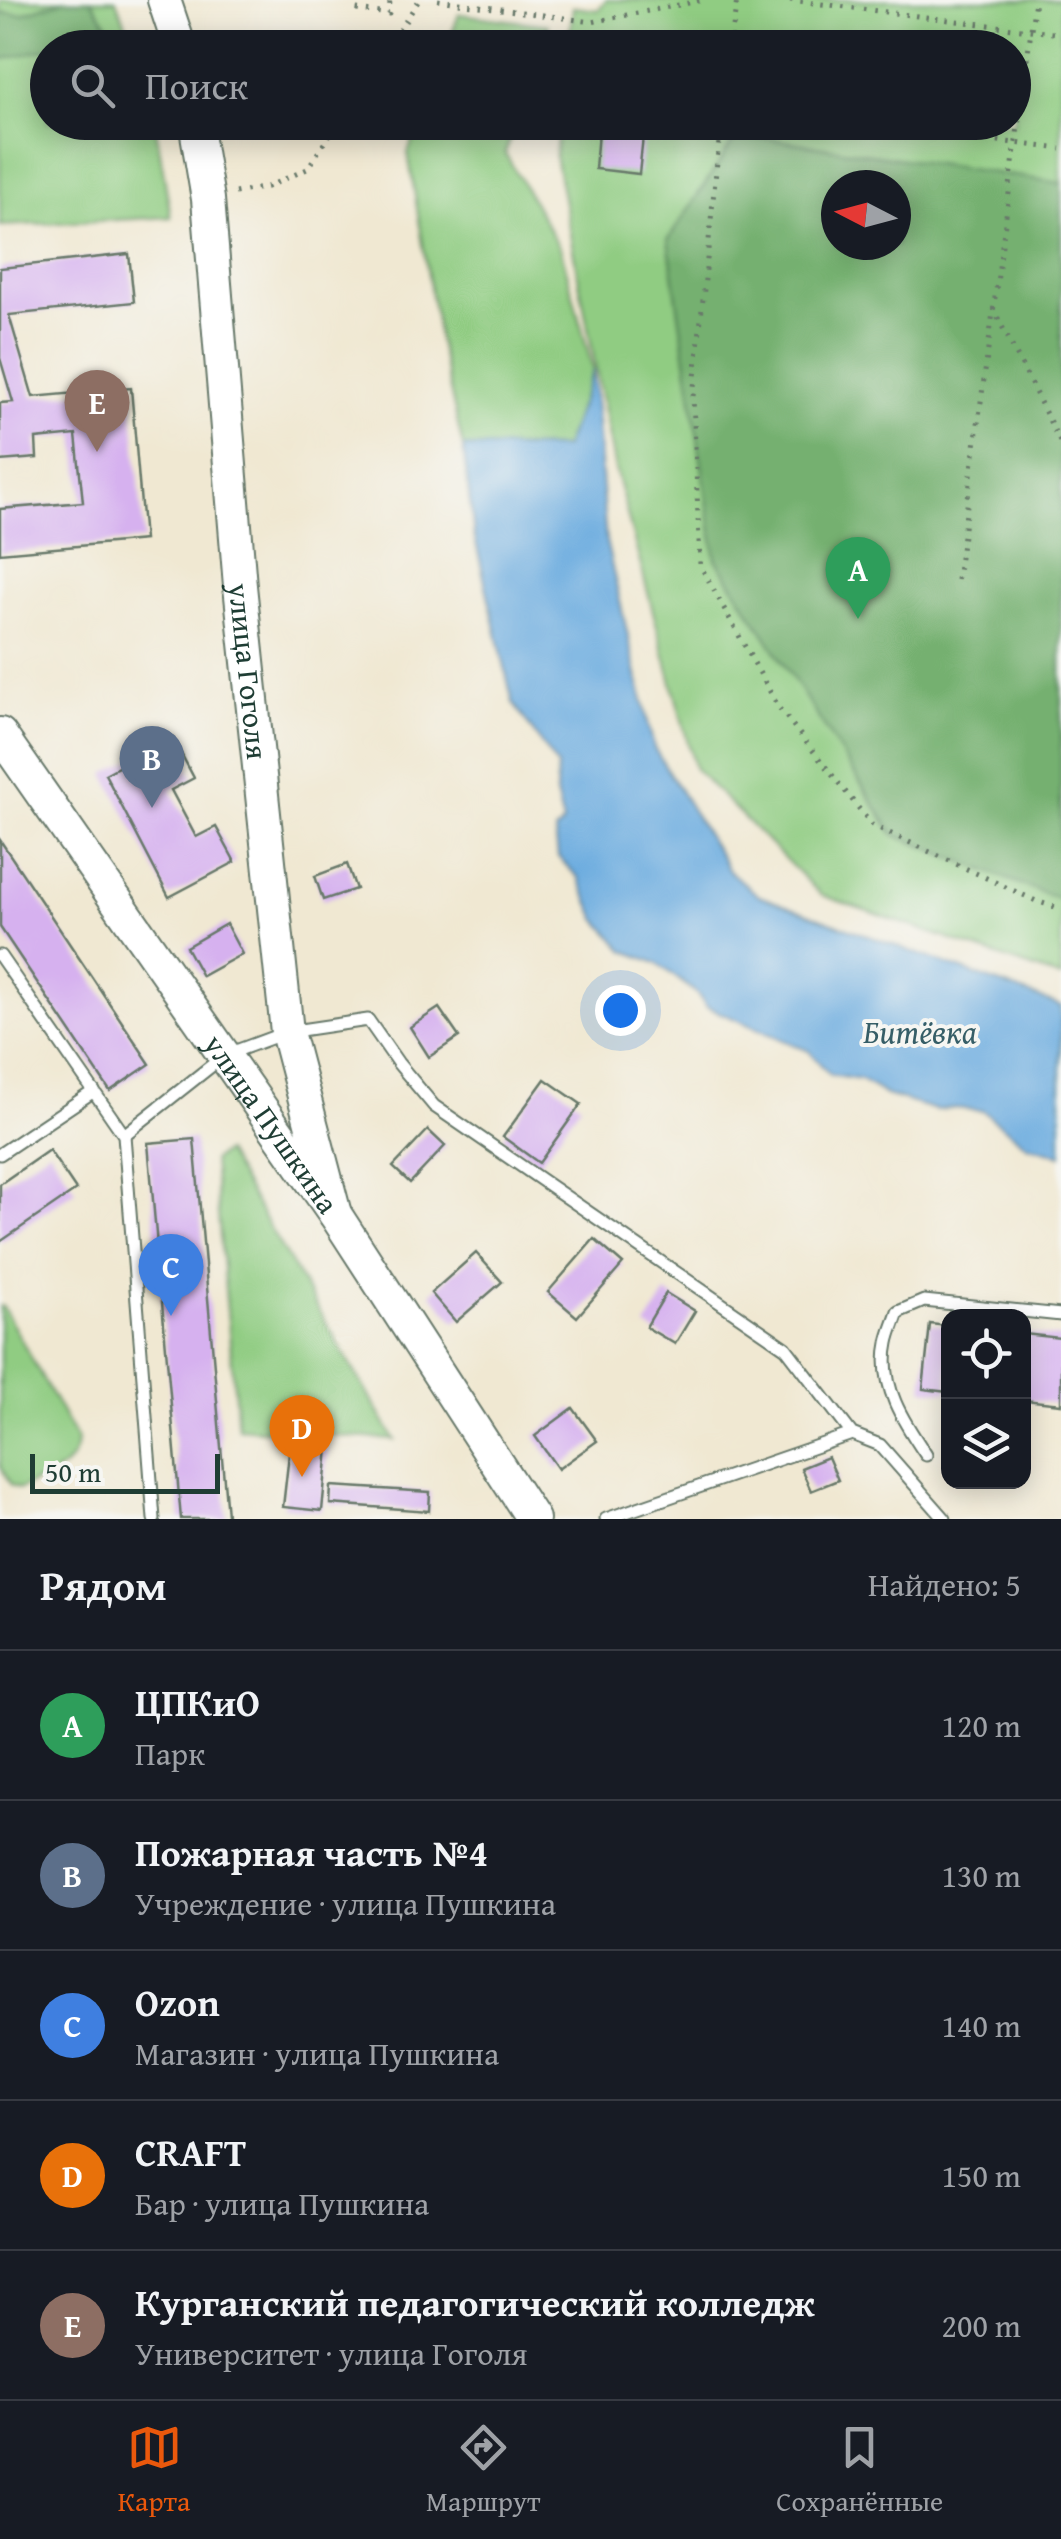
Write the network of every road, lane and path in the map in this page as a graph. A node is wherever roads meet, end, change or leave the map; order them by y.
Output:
1 (164, 0) edge
2 (357, 0) edge
3 (390, 0) edge
4 (419, 0) edge
5 (438, 0) edge
6 (704, 0) edge
7 (737, 0) edge
8 (790, 0) edge
9 (1035, 0) edge
10 (174, 30) edge
11 (400, 30) edge
12 (733, 30) edge
13 (1031, 30) junction
14 (1061, 34) edge
15 (198, 140) edge
16 (326, 140) edge
17 (719, 140) edge
18 (993, 140) edge
19 (1016, 140) edge
20 (1016, 143) junction
21 (1061, 148) edge
22 (208, 199) junction
23 (993, 308) junction
24 (1061, 444) edge
25 (956, 580) dead end
26 (0, 734) edge
27 (1061, 909) edge
28 (0, 956) edge
29 (287, 1032) junction
30 (225, 1055) junction
31 (94, 1091) junction
32 (124, 1134) junction
33 (0, 1154) edge
34 (335, 1214) junction
35 (1061, 1316) edge
36 (852, 1434) junction
37 (926, 1455) dead end
38 (526, 1514) edge
39 (154, 1519) edge
40 (606, 1519) edge
41 (944, 1519) edge

1 - 10 main road
2 - 3 path
4 - 11 path
5 - 6 path
7 - 12 path
8 - 13 path
9 - 13 path
13 - 14 path
15 - 22 main road, улица Гоголя
16 - 22 path
17 - 27 path
18 - 20 path
19 - 20 path
20 - 21 path
20 - 23 path
22 - 29 main road, улица Гоголя
23 - 24 path
23 - 25 path
26 - 30 main road, улица Пушкина
28 - 31 lane
29 - 30 lane
29 - 34 main road, улица Гоголя
29 - 36 lane
30 - 32 lane
30 - 34 main road, улица Пушкина
31 - 32 lane
31 - 33 lane
32 - 39 lane
34 - 38 main road, улица Пушкина
35 - 37 lane
36 - 40 lane
36 - 41 lane

